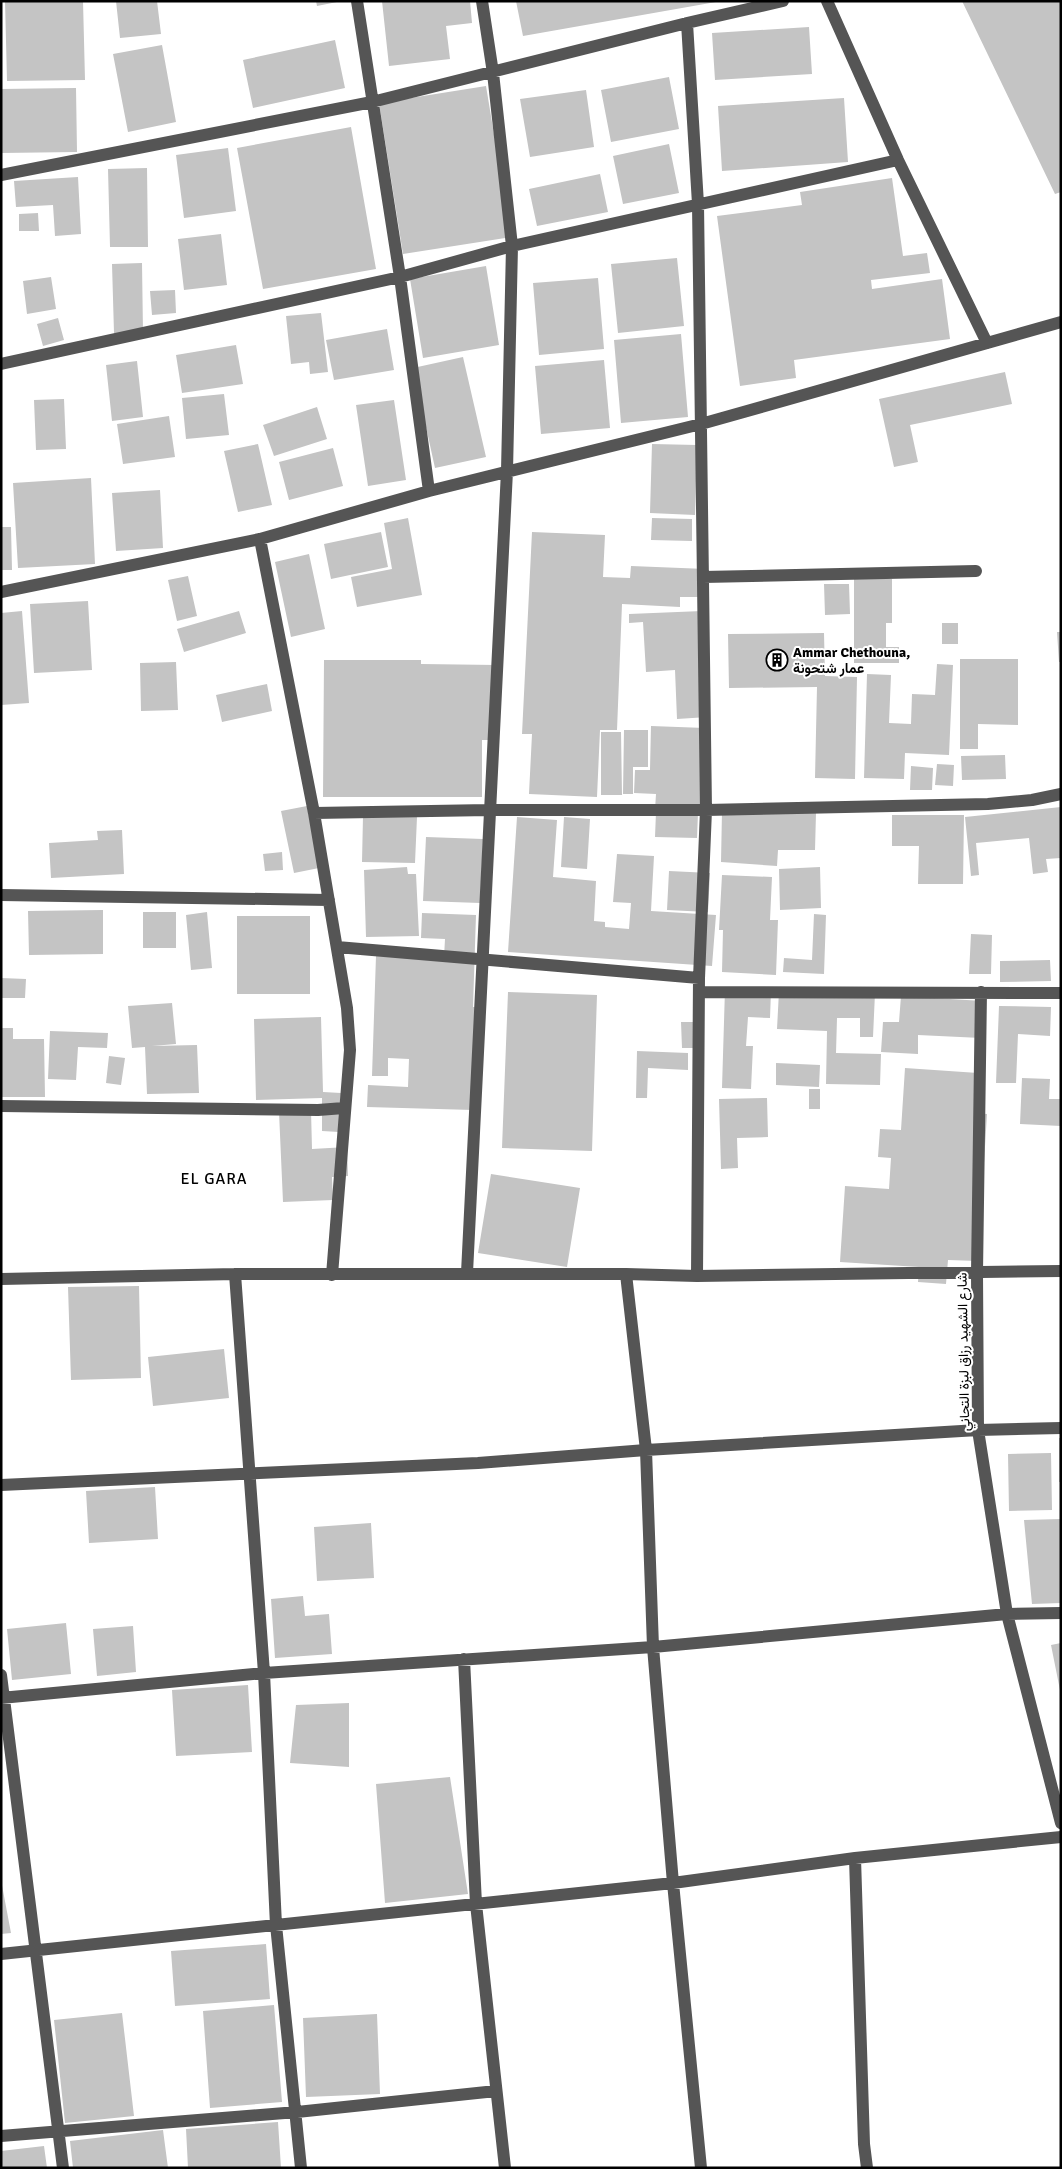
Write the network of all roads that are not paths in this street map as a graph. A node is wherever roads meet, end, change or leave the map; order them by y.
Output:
1 (356, 1) edge
2 (482, 1) edge
3 (783, 1) edge
4 (826, 1) edge
5 (687, 23) junction
6 (493, 73) junction
7 (372, 102) junction
8 (898, 160) junction
9 (1, 175) edge
10 (698, 204) junction
11 (512, 246) junction
12 (400, 277) junction
13 (1061, 322) edge
14 (987, 343) junction
15 (1, 364) edge
16 (701, 424) junction
17 (507, 471) junction
18 (429, 491) junction
19 (260, 539) junction
20 (976, 571) dead end
21 (703, 577) junction
22 (1, 592) edge
23 (1061, 794) edge
24 (489, 810) junction
25 (706, 810) junction
26 (314, 813) junction
27 (1, 895) edge
28 (329, 900) junction
29 (338, 947) junction
30 (482, 959) junction
31 (699, 978) junction
32 (699, 992) junction
33 (981, 992) junction
34 (1061, 993) edge
35 (1, 1106) edge
36 (344, 1108) junction
37 (1061, 1271) edge
38 (467, 1273) junction
39 (977, 1273) junction
40 (235, 1274) junction
41 (626, 1274) junction
42 (332, 1275) junction
43 (697, 1276) junction
44 (1, 1279) edge
45 (1061, 1428) edge
46 (978, 1430) junction
47 (646, 1450) junction
48 (251, 1474) junction
49 (1, 1485) edge
50 (1061, 1613) edge
51 (1007, 1614) junction
52 (653, 1647) junction
53 (464, 1659) junction
54 (264, 1673) junction
55 (1, 1676) edge
56 (2, 1698) edge
57 (1061, 1823) edge
58 (1061, 1837) edge
59 (855, 1858) junction
60 (673, 1883) junction
61 (476, 1904) junction
62 (276, 1925) junction
63 (35, 1951) junction
64 (1, 1954) edge
65 (496, 2091) junction
66 (296, 2112) junction
67 (59, 2130) junction
68 (1, 2136) edge
69 (63, 2168) edge
70 (301, 2168) edge
71 (505, 2168) edge
72 (701, 2168) edge
73 (867, 2168) edge

1 - 7 street
2 - 6 street
3 - 5 street
4 - 8 street
5 - 6 street
5 - 10 street
6 - 7 street
6 - 11 street
7 - 9 street
7 - 12 street
8 - 10 street
8 - 14 street
10 - 11 street
10 - 16 street
11 - 12 street
11 - 17 street
12 - 15 street
12 - 18 street
13 - 14 street
14 - 16 street
16 - 17 street
16 - 21 street
17 - 18 street
17 - 24 street
18 - 19 street
19 - 22 street
19 - 26 street
20 - 21 street
21 - 25 street
23 - 25 street
24 - 25 street
24 - 26 street
24 - 30 street
25 - 31 street
26 - 28 street
27 - 28 street
28 - 29 street
29 - 30 street
29 - 36 street
30 - 31 street
30 - 38 street
31 - 32 street
32 - 33 street
32 - 43 street
33 - 34 street
33 - 39 street, شارع الشهيد رزاق لبزة التجاني
35 - 36 street
36 - 42 street
37 - 39 street
38 - 41 street
38 - 42 street
39 - 43 street
39 - 46 street, شارع الشهيد رزاق لبزة التجاني
40 - 42 street
40 - 44 street
40 - 48 street
41 - 43 street
41 - 47 street
45 - 46 street
46 - 47 street
46 - 51 street, شارع الشهيد رزاق لبزة التجاني
47 - 48 street
47 - 52 street
48 - 49 street
48 - 54 street
50 - 51 street
51 - 52 street
51 - 57 street, شارع الشهيد رزاق لبزة التجاني
52 - 53 street
52 - 60 street
53 - 54 street
53 - 61 street
54 - 56 street
54 - 62 street
55 - 56 street
56 - 63 street
58 - 59 street
59 - 60 street
59 - 73 street
60 - 61 street
60 - 72 street
61 - 62 street
61 - 65 street
62 - 63 street
62 - 66 street
63 - 64 street
63 - 67 street
65 - 66 street
65 - 71 street
66 - 67 street
66 - 70 street
67 - 68 street
67 - 69 street

